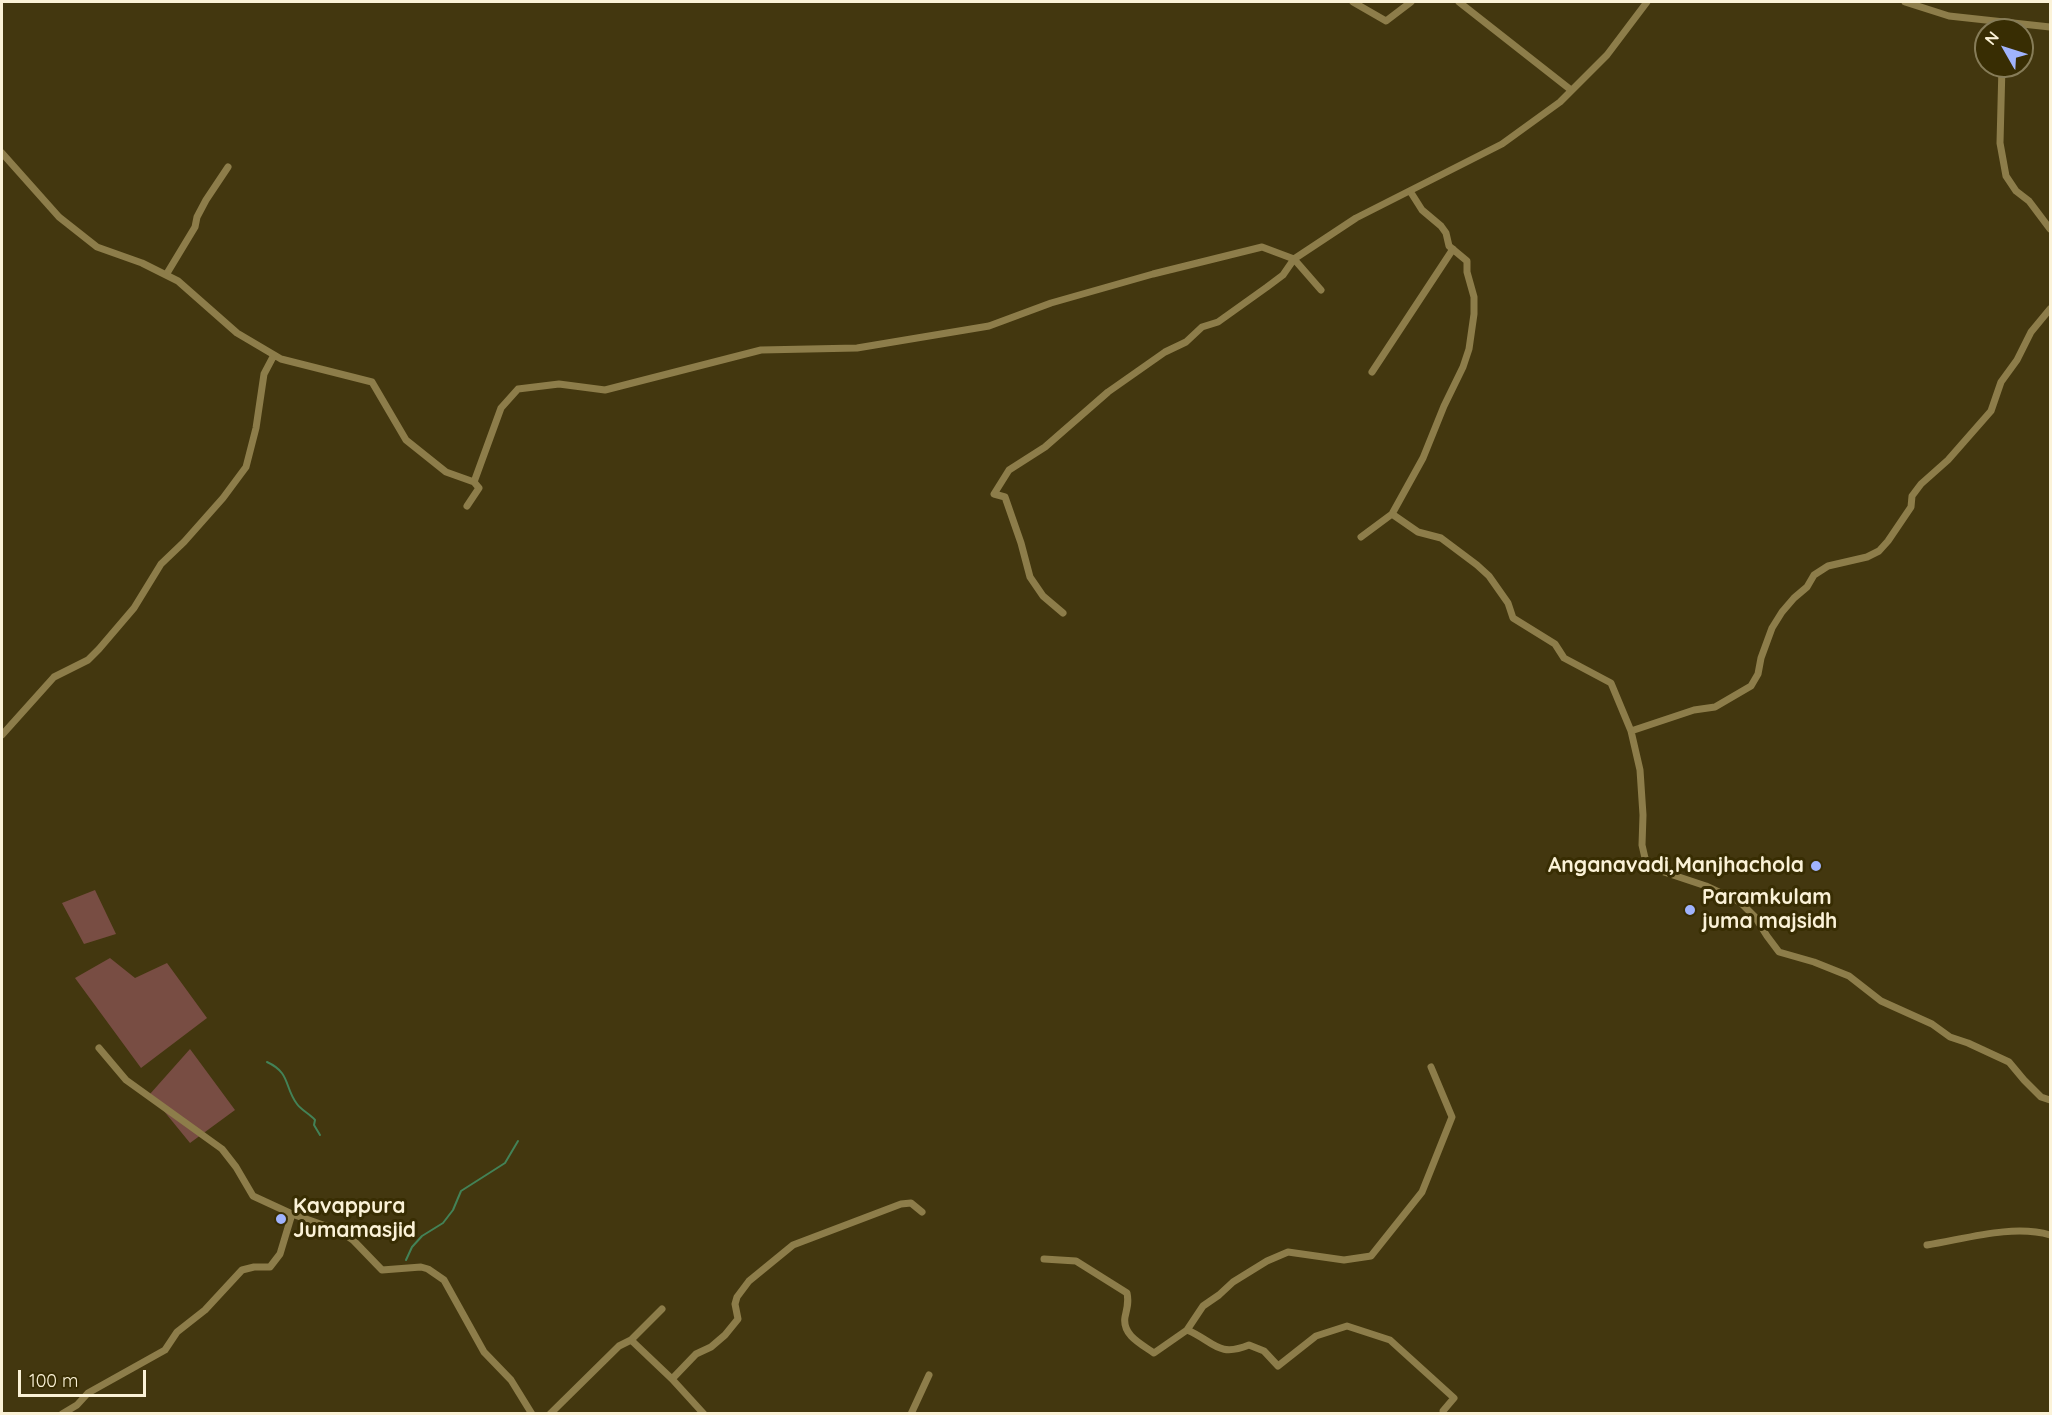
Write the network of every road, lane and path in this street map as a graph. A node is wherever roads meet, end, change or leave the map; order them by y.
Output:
1 (1353, 2) edge
2 (1411, 2) edge
3 (1459, 2) edge
4 (1647, 2) edge
5 (1905, 2) edge
6 (1974, 20) edge
7 (2034, 27) edge
8 (2050, 27) edge
9 (2002, 78) edge
10 (1571, 90) junction
11 (2, 153) edge
12 (228, 167) dead end
13 (1410, 191) junction
14 (2050, 229) edge
15 (1453, 249) junction
16 (1294, 259) junction
17 (166, 275) junction
18 (1321, 290) dead end
19 (2050, 309) edge
20 (274, 355) junction
21 (1372, 372) dead end
22 (474, 482) junction
23 (467, 506) dead end
24 (1392, 514) junction
25 (1361, 537) dead end
26 (1063, 613) dead end
27 (1631, 731) junction
28 (2, 735) edge
29 (99, 1048) dead end
30 (1431, 1067) dead end
31 (2050, 1100) edge
32 (922, 1212) dead end
33 (292, 1214) junction
34 (2050, 1235) edge
35 (1927, 1245) dead end
36 (1044, 1259) dead end
37 (662, 1309) dead end
38 (1186, 1330) junction
39 (630, 1340) junction
40 (929, 1375) dead end
41 (672, 1379) junction
42 (62, 1413) edge
43 (531, 1413) edge
44 (550, 1413) edge
45 (704, 1413) edge
46 (911, 1413) edge
47 (1444, 1413) edge

1 - 2 street
3 - 10 street
4 - 10 street
5 - 6 street
7 - 8 street
9 - 14 street
10 - 13 street
11 - 17 street
12 - 17 street
13 - 15 street
13 - 16 street
15 - 21 street
15 - 24 street
16 - 18 street
16 - 22 street
16 - 26 street
17 - 20 street
19 - 27 street
20 - 22 street
20 - 28 street
22 - 23 street
24 - 25 street
24 - 27 street
27 - 31 street
29 - 33 street
30 - 38 street
32 - 41 street
33 - 42 street
33 - 43 street
34 - 35 street
36 - 38 street
37 - 39 street
38 - 47 street
39 - 41 street
39 - 44 street
40 - 46 street
41 - 45 street

